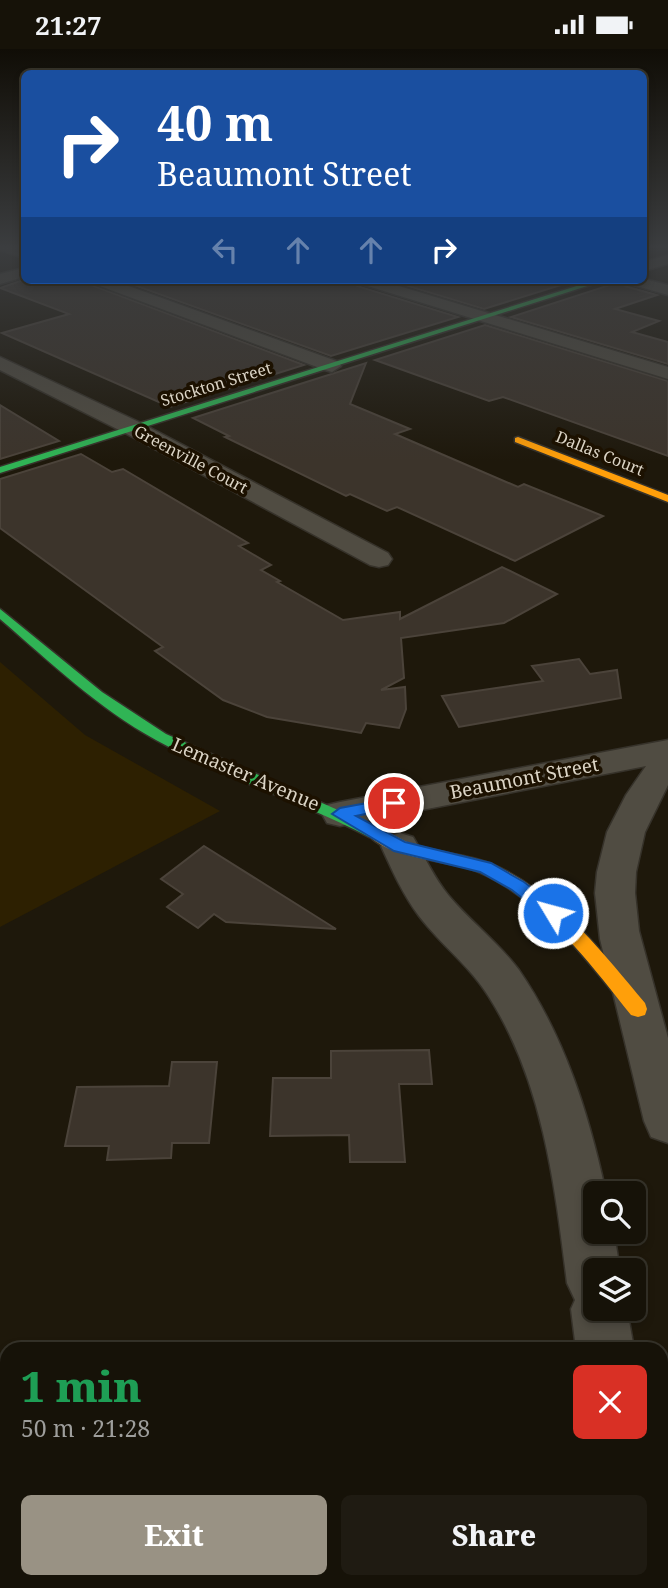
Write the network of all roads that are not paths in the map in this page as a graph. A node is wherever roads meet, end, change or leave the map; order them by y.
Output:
1 (200, 318) edge
2 (482, 318) edge
3 (494, 318) edge
4 (0, 363) edge
5 (332, 366) junction
6 (668, 373) edge
7 (133, 428) junction
8 (518, 440) dead end
9 (0, 470) edge
10 (668, 499) edge
11 (379, 559) dead end
12 (0, 613) edge
13 (668, 751) edge
14 (668, 762) edge
15 (340, 814) junction
16 (400, 846) junction
17 (638, 1009) junction
18 (668, 1121) edge
19 (591, 1258) edge
20 (601, 1321) edge
21 (604, 1342) edge

1 - 5 street
2 - 5 street, Stockton Street
3 - 6 street
4 - 7 street, Greenville Court
5 - 7 street, Stockton Street
7 - 9 street, Stockton Street
7 - 11 street, Greenville Court
8 - 10 street, Dallas Court
12 - 15 street, Lemaster Avenue
13 - 15 street, Beaumont Street
14 - 17 street, Lemaster Avenue
15 - 16 street, Lemaster Avenue
16 - 17 street, Lemaster Avenue
16 - 19 street
17 - 18 street, Lemaster Avenue
20 - 21 street

